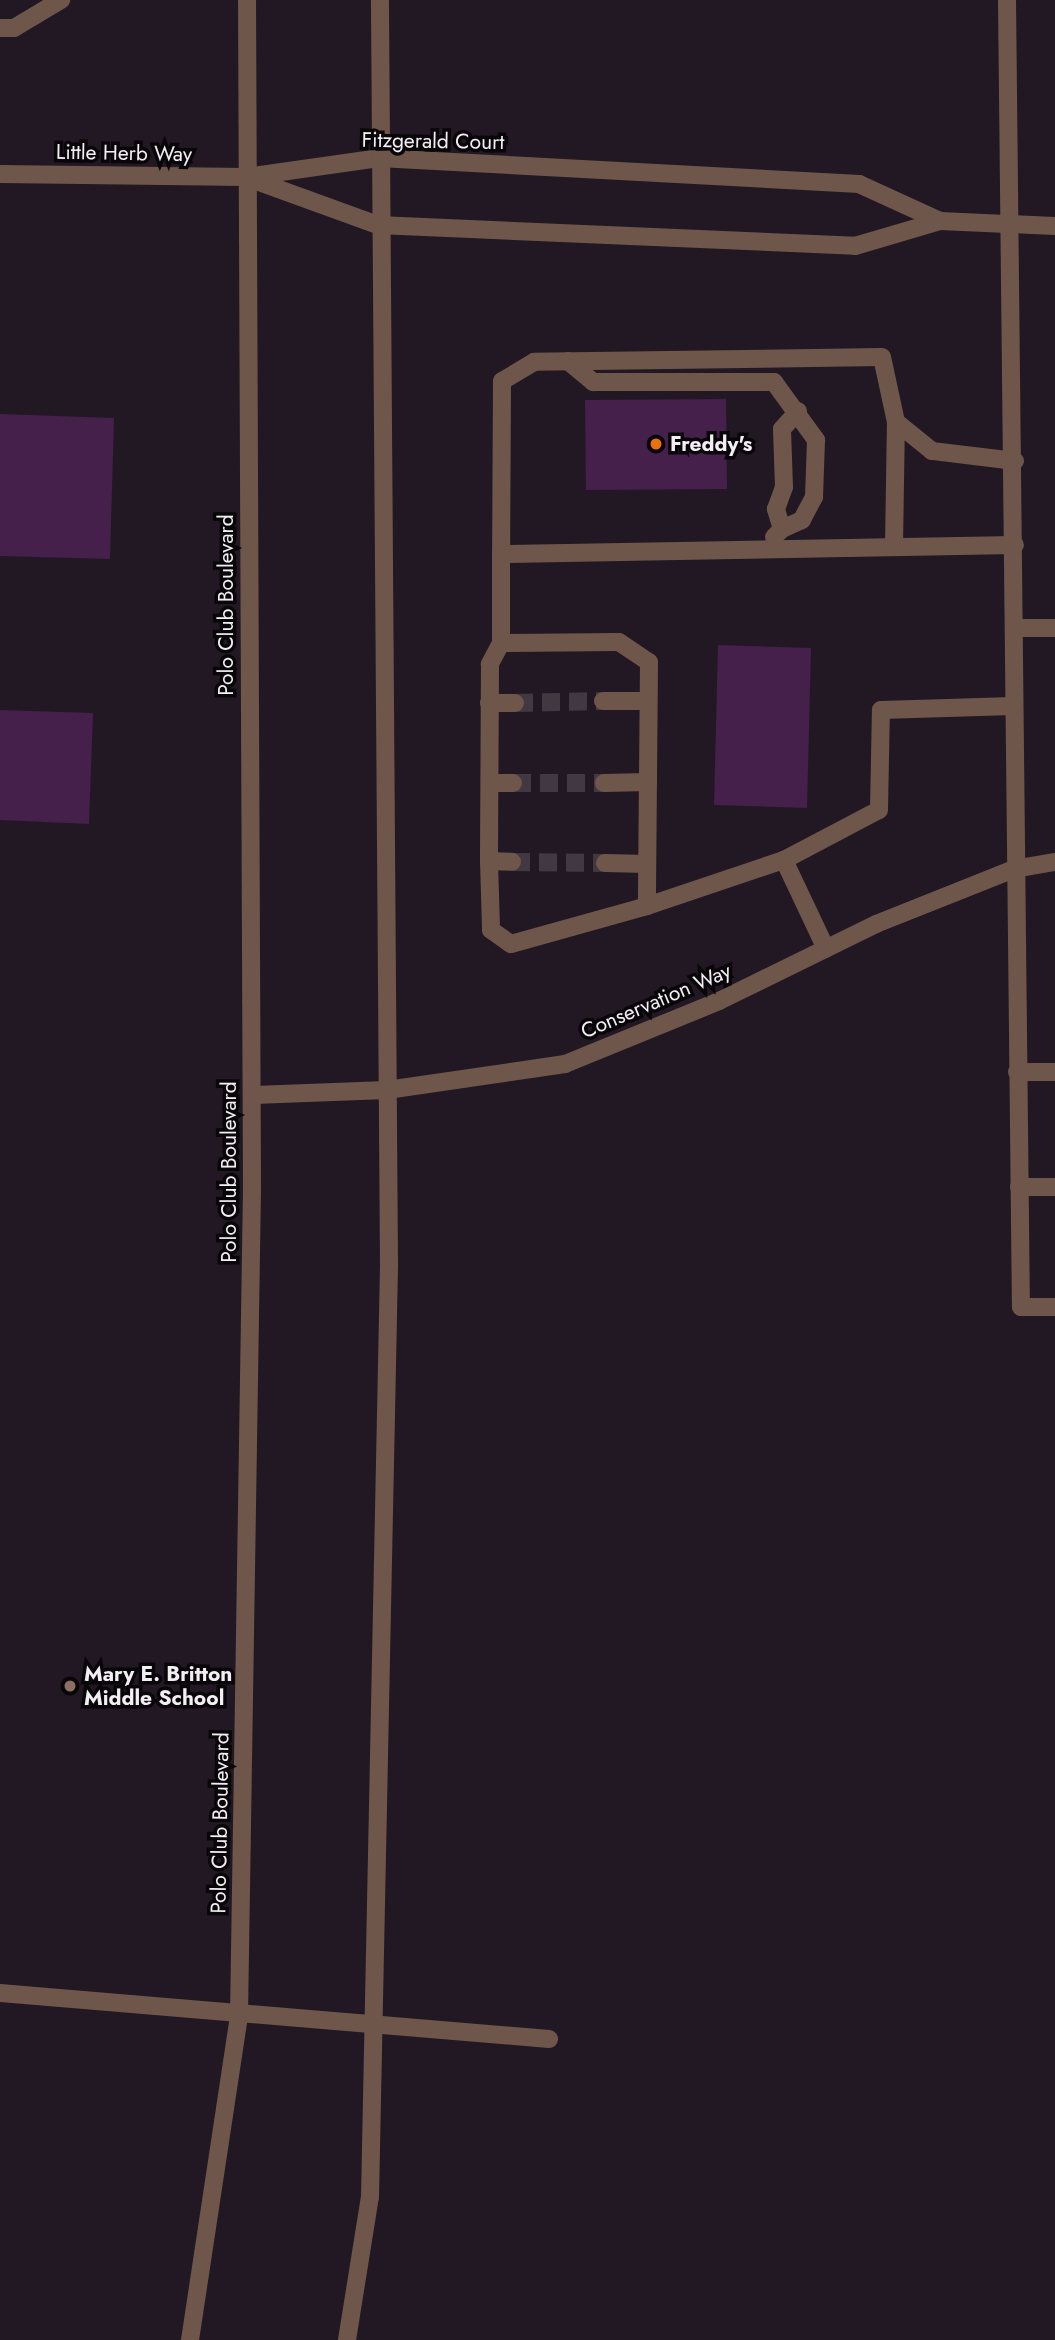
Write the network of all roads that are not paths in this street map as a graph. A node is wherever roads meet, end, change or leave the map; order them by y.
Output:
1 (61, 0) edge
2 (247, 0) edge
3 (380, 0) edge
4 (1007, 0) edge
5 (0, 28) edge
6 (379, 158) junction
7 (0, 174) edge
8 (246, 177) junction
9 (940, 221) junction
10 (1014, 223) junction
11 (378, 225) junction
12 (1055, 226) edge
13 (568, 361) junction
14 (799, 411) junction
15 (896, 422) junction
16 (1015, 461) junction
17 (782, 529) junction
18 (1016, 545) junction
19 (894, 546) junction
20 (765, 548) junction
21 (501, 554) junction
22 (1015, 628) junction
23 (1055, 628) edge
24 (501, 643) junction
25 (603, 701) tunnel mouth
26 (648, 701) junction
27 (489, 703) junction
28 (515, 703) tunnel mouth
29 (1013, 706) junction
30 (648, 782) junction
31 (490, 783) junction
32 (513, 783) tunnel mouth
33 (604, 783) tunnel mouth
34 (784, 860) junction
35 (489, 862) junction
36 (512, 862) tunnel mouth
37 (1055, 862) edge
38 (605, 863) tunnel mouth
39 (647, 864) junction
40 (1014, 869) junction
41 (647, 906) junction
42 (826, 949) junction
43 (1017, 1072) junction
44 (1055, 1072) edge
45 (387, 1090) junction
46 (253, 1095) junction
47 (1019, 1187) junction
48 (1055, 1187) edge
49 (1055, 1307) edge
50 (0, 1993) edge
51 (239, 2017) junction
52 (373, 2025) junction
53 (549, 2039) dead end
54 (190, 2340) edge
55 (347, 2340) edge

1 - 5 street
2 - 8 street, Polo Club Boulevard
3 - 6 street
4 - 10 street
6 - 8 street, Fitzgerald Court
6 - 9 street, Fitzgerald Court
6 - 11 street
7 - 8 street, Little Herb Way
8 - 11 street, Fitzgerald Court
8 - 46 street, Polo Club Boulevard
9 - 10 street, Fitzgerald Court
9 - 11 street, Fitzgerald Court
10 - 12 street, Fitzgerald Court
10 - 16 street
11 - 45 street
13 - 14 street
13 - 15 street
13 - 21 street
14 - 17 street
14 - 17 street
15 - 16 street
15 - 19 street
16 - 18 street
17 - 20 street
18 - 19 street
18 - 22 street
19 - 20 street
20 - 21 street
21 - 24 street
22 - 23 street
22 - 29 street
24 - 26 street
24 - 27 street
25 - 26 street
26 - 30 street
27 - 28 street
27 - 31 street
29 - 34 street
29 - 40 street
30 - 33 street
30 - 39 street
31 - 32 street
31 - 35 street
34 - 41 street
34 - 42 street
35 - 36 street
35 - 41 street
37 - 40 street, Conservation Way
38 - 39 street
39 - 41 street
40 - 42 street, Conservation Way
40 - 43 street
42 - 45 street, Conservation Way
43 - 44 street
43 - 47 street
45 - 46 street, Conservation Way
45 - 52 street
46 - 51 street, Polo Club Boulevard
47 - 48 street
47 - 49 street
50 - 51 street
51 - 52 street
51 - 54 street, Polo Club Boulevard
52 - 53 street
52 - 55 street

